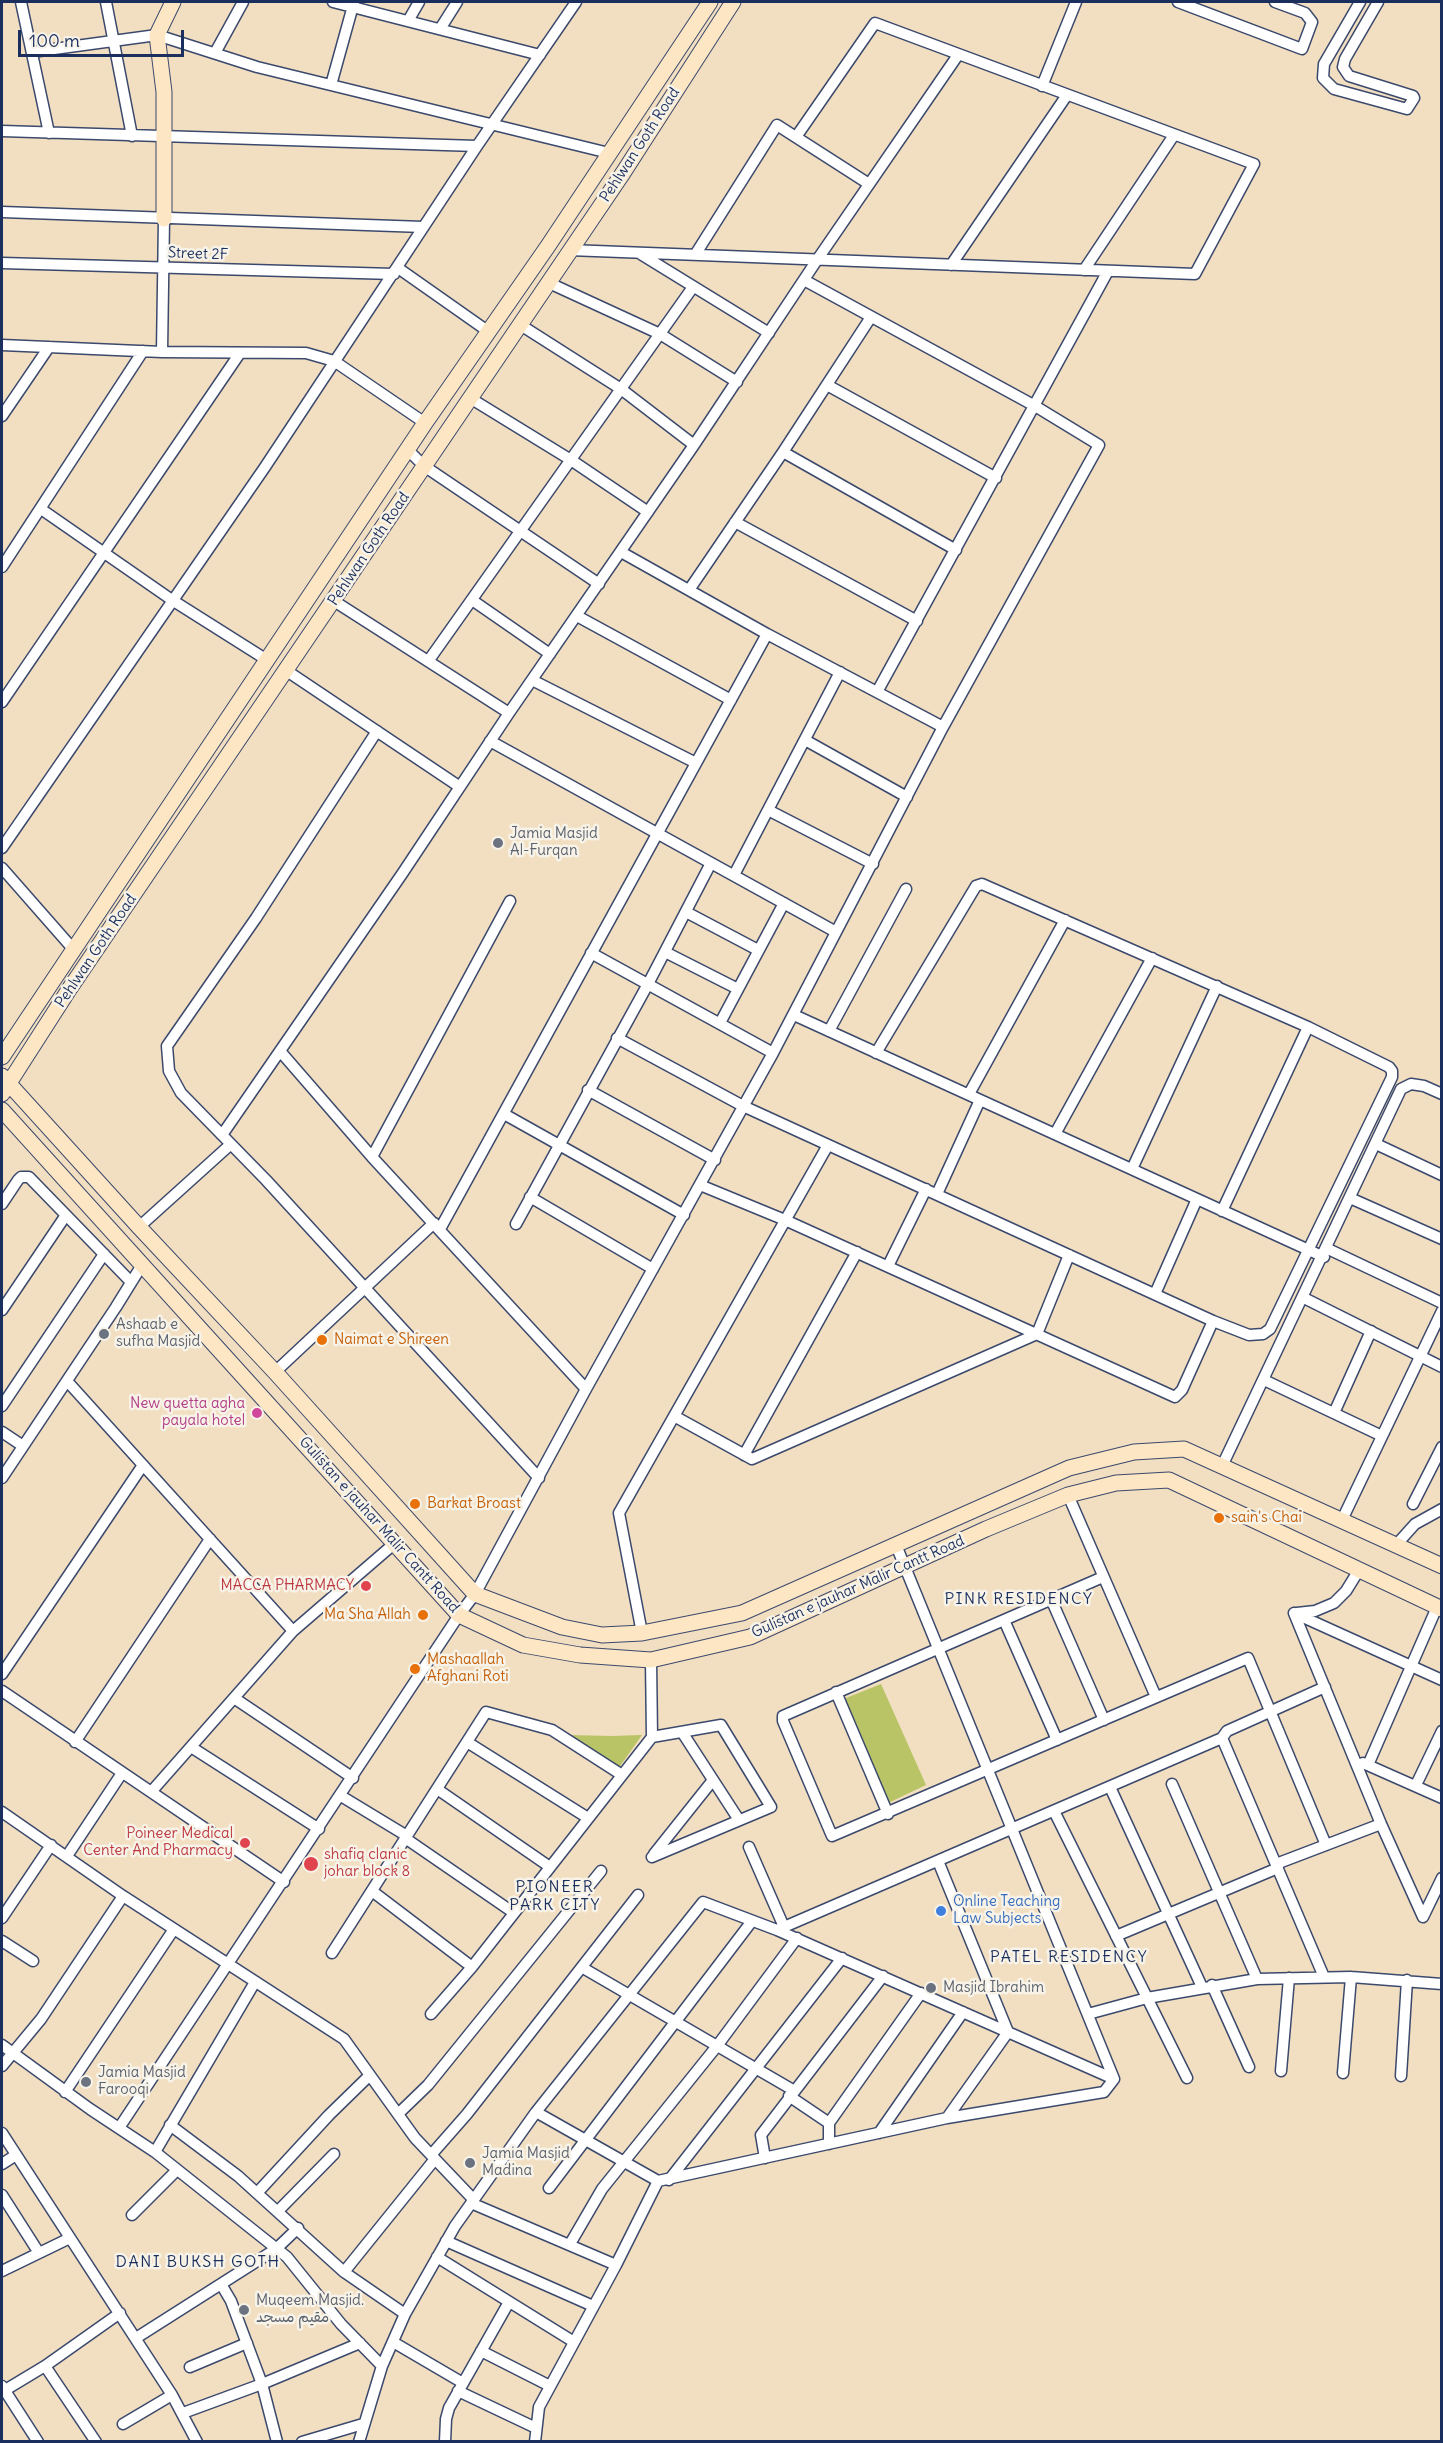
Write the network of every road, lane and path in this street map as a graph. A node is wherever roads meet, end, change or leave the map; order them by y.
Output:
1 (21, 2) edge
2 (106, 2) edge
3 (173, 2) edge
4 (243, 2) edge
5 (333, 2) edge
6 (419, 2) edge
7 (457, 2) edge
8 (576, 2) edge
9 (710, 2) edge
10 (733, 2) edge
11 (1076, 2) edge
12 (1178, 2) edge
13 (1275, 2) edge
14 (1360, 2) edge
15 (1378, 2) edge
16 (353, 4) edge
17 (408, 21) junction
18 (440, 29) junction
19 (157, 35) junction
20 (114, 39) junction
21 (32, 52) junction
22 (215, 53) junction
23 (540, 55) junction
24 (958, 55) junction
25 (331, 85) junction
26 (1042, 86) junction
27 (1067, 95) junction
28 (492, 125) junction
29 (2, 131) edge
30 (49, 133) junction
31 (1174, 135) junction
32 (132, 136) junction
33 (796, 137) junction
34 (164, 138) junction
35 (477, 146) junction
36 (609, 153) junction
37 (869, 184) junction
38 (2, 212) edge
39 (164, 219) junction
40 (423, 227) junction
41 (569, 250) junction
42 (639, 253) junction
43 (695, 255) junction
44 (817, 260) junction
45 (2, 264) edge
46 (951, 265) junction
47 (164, 267) junction
48 (1084, 270) junction
49 (396, 271) junction
50 (1108, 271) junction
51 (804, 280) junction
52 (547, 282) junction
53 (693, 287) junction
54 (871, 317) junction
55 (519, 324) junction
56 (489, 332) junction
57 (769, 333) junction
58 (660, 334) junction
59 (2, 345) edge
60 (49, 347) junction
61 (143, 351) junction
62 (162, 352) junction
63 (240, 353) junction
64 (334, 361) junction
65 (737, 382) junction
66 (827, 385) junction
67 (621, 389) junction
68 (470, 398) junction
69 (1035, 406) junction
70 (2, 416) edge
71 (425, 423) junction
72 (694, 445) junction
73 (409, 451) junction
74 (783, 452) junction
75 (571, 460) junction
76 (424, 466) junction
77 (996, 478) junction
78 (41, 509) junction
79 (648, 512) junction
80 (735, 522) junction
81 (521, 531) junction
82 (956, 550) junction
83 (621, 552) junction
84 (105, 554) junction
85 (2, 567) edge
86 (599, 584) junction
87 (688, 590) junction
88 (172, 600) junction
89 (472, 600) junction
90 (334, 601) junction
91 (577, 616) junction
92 (917, 621) junction
93 (767, 634) junction
94 (550, 654) junction
95 (267, 660) junction
96 (429, 660) junction
97 (287, 671) junction
98 (840, 672) junction
99 (532, 680) junction
100 (877, 692) junction
101 (731, 700) junction
102 (2, 702) edge
103 (508, 713) junction
104 (943, 727) junction
105 (377, 731) junction
106 (805, 740) junction
107 (490, 741) junction
108 (696, 763) junction
109 (460, 786) junction
110 (907, 797) junction
111 (768, 810) junction
112 (657, 833) junction
113 (2, 848) edge
114 (711, 863) junction
115 (873, 864) junction
116 (2, 868) edge
117 (734, 875) junction
118 (906, 889) dead end
119 (510, 901) dead end
120 (784, 903) junction
121 (686, 912) junction
122 (1065, 920) junction
123 (836, 932) junction
124 (74, 950) junction
125 (758, 950) junction
126 (665, 952) junction
127 (591, 953) junction
128 (1152, 958) junction
129 (648, 984) junction
130 (1217, 986) junction
131 (738, 989) junction
132 (794, 1015) junction
133 (720, 1023) junction
134 (1308, 1027) junction
135 (830, 1031) junction
136 (617, 1038) junction
137 (280, 1051) junction
138 (773, 1053) junction
139 (876, 1053) junction
140 (2, 1057) edge
141 (4, 1085) edge
142 (588, 1090) junction
143 (969, 1094) junction
144 (1442, 1094) edge
145 (980, 1100) junction
146 (743, 1106) junction
147 (2, 1110) edge
148 (504, 1114) junction
149 (1055, 1134) junction
150 (222, 1135) junction
151 (231, 1144) junction
152 (559, 1144) junction
153 (828, 1144) junction
154 (1376, 1144) junction
155 (372, 1157) junction
156 (715, 1160) junction
157 (1132, 1169) junction
158 (1442, 1175) edge
159 (700, 1185) junction
160 (926, 1189) junction
161 (937, 1194) junction
162 (530, 1197) junction
163 (1350, 1198) junction
164 (1197, 1199) junction
165 (2, 1204) edge
166 (1222, 1210) junction
167 (66, 1215) junction
168 (684, 1215) junction
169 (785, 1220) junction
170 (516, 1224) dead end
171 (437, 1226) junction
172 (139, 1227) junction
173 (1442, 1239) edge
174 (1310, 1250) junction
175 (856, 1252) junction
176 (1325, 1252) junction
177 (104, 1254) junction
178 (1069, 1255) junction
179 (142, 1265) junction
180 (888, 1266) junction
181 (653, 1269) junction
182 (131, 1282) junction
183 (364, 1288) junction
184 (1155, 1294) junction
185 (1304, 1298) junction
186 (1442, 1303) edge
187 (2, 1311) edge
188 (1442, 1311) edge
189 (1213, 1321) junction
190 (1371, 1331) junction
191 (1037, 1334) junction
192 (1420, 1356) junction
193 (1442, 1367) edge
194 (274, 1372) junction
195 (1264, 1380) junction
196 (68, 1381) junction
197 (586, 1389) junction
198 (2, 1406) edge
199 (1334, 1413) junction
200 (674, 1416) junction
201 (2, 1432) edge
202 (1382, 1436) junction
203 (23, 1446) junction
204 (1442, 1447) edge
205 (744, 1455) junction
206 (1437, 1464) edge
207 (143, 1465) junction
208 (1222, 1466) junction
209 (2, 1478) edge
210 (538, 1478) junction
211 (1068, 1495) junction
212 (1413, 1504) dead end
213 (1442, 1509) edge
214 (1341, 1522) junction
215 (210, 1539) junction
216 (395, 1542) junction
217 (1397, 1544) junction
218 (896, 1545) junction
219 (1442, 1566) edge
220 (905, 1567) junction
221 (1359, 1570) junction
222 (1104, 1577) junction
223 (476, 1594) junction
224 (1051, 1599) junction
225 (1439, 1608) edge
226 (1294, 1613) junction
227 (459, 1615) junction
228 (1004, 1620) junction
229 (293, 1631) junction
230 (642, 1633) junction
231 (938, 1648) junction
232 (651, 1659) junction
233 (1410, 1666) junction
234 (2, 1674) edge
235 (1442, 1680) edge
236 (1325, 1688) junction
237 (2, 1691) edge
238 (836, 1692) junction
239 (1156, 1697) junction
240 (234, 1698) junction
241 (1272, 1711) junction
242 (1104, 1720) junction
243 (1442, 1731) edge
244 (682, 1732) junction
245 (652, 1737) junction
246 (1222, 1738) junction
247 (1057, 1740) junction
248 (75, 1742) junction
249 (467, 1742) junction
250 (191, 1747) junction
251 (1354, 1759) junction
252 (1368, 1765) junction
253 (988, 1770) junction
254 (122, 1773) junction
255 (622, 1775) junction
256 (353, 1778) junction
257 (713, 1780) junction
258 (1172, 1784) dead end
259 (1416, 1785) junction
260 (1110, 1787) junction
261 (436, 1789) junction
262 (151, 1792) junction
263 (341, 1796) junction
264 (1442, 1798) edge
265 (1054, 1811) junction
266 (2, 1812) edge
267 (888, 1814) junction
268 (588, 1818) junction
269 (739, 1820) junction
270 (1381, 1824) junction
271 (319, 1829) junction
272 (1012, 1829) junction
273 (406, 1837) junction
274 (51, 1845) junction
275 (1326, 1845) junction
276 (749, 1847) dead end
277 (67, 1856) junction
278 (939, 1861) junction
279 (1277, 1866) junction
280 (550, 1867) junction
281 (601, 1871) dead end
282 (1442, 1878) edge
283 (284, 1881) junction
284 (372, 1891) junction
285 (1219, 1893) junction
286 (638, 1895) dead end
287 (123, 1896) junction
288 (514, 1913) junction
289 (1170, 1914) junction
290 (2, 1918) edge
291 (752, 1921) junction
292 (780, 1928) junction
293 (174, 1929) junction
294 (1116, 1936) junction
295 (797, 1938) junction
296 (2, 1941) edge
297 (332, 1953) dead end
298 (842, 1958) junction
299 (33, 1961) dead end
300 (228, 1963) junction
301 (472, 1967) junction
302 (583, 1968) junction
303 (883, 1976) junction
304 (1324, 1977) junction
305 (1351, 1977) junction
306 (1257, 1978) junction
307 (1289, 1978) junction
308 (1407, 1980) junction
309 (255, 1982) junction
310 (1442, 1984) edge
311 (1207, 1986) junction
312 (921, 1993) junction
313 (629, 1995) junction
314 (1147, 1998) junction
315 (963, 2012) junction
316 (431, 2014) dead end
317 (1088, 2014) junction
318 (676, 2023) junction
319 (1008, 2032) junction
320 (2, 2045) edge
321 (717, 2046) junction
322 (13, 2054) junction
323 (2, 2066) edge
324 (1250, 2067) dead end
325 (756, 2069) junction
326 (1281, 2071) dead end
327 (1343, 2073) dead end
328 (370, 2075) junction
329 (1401, 2076) dead end
330 (1187, 2078) dead end
331 (1114, 2079) junction
332 (65, 2092) junction
333 (791, 2093) junction
334 (537, 2112) junction
335 (398, 2114) junction
336 (947, 2118) junction
337 (829, 2123) junction
338 (170, 2125) junction
339 (119, 2128) junction
340 (2, 2133) edge
341 (879, 2133) junction
342 (585, 2139) junction
343 (829, 2144) junction
344 (154, 2152) junction
345 (334, 2154) dead end
346 (16, 2155) junction
347 (433, 2157) junction
348 (765, 2158) junction
349 (624, 2161) junction
350 (2, 2164) edge
351 (177, 2170) junction
352 (663, 2180) junction
353 (549, 2188) dead end
354 (257, 2193) junction
355 (2, 2195) edge
356 (472, 2201) junction
357 (278, 2211) junction
358 (132, 2215) dead end
359 (298, 2228) junction
360 (70, 2238) junction
361 (446, 2241) junction
362 (570, 2244) junction
363 (276, 2249) junction
364 (39, 2253) junction
365 (437, 2258) junction
366 (616, 2265) junction
367 (2, 2271) edge
368 (344, 2272) junction
369 (221, 2284) junction
370 (509, 2302) junction
371 (593, 2306) junction
372 (120, 2313) junction
373 (405, 2314) junction
374 (135, 2337) junction
375 (393, 2342) junction
376 (574, 2342) junction
377 (247, 2343) junction
378 (360, 2343) junction
379 (481, 2351) junction
380 (45, 2366) junction
381 (382, 2366) junction
382 (190, 2367) dead end
383 (262, 2384) junction
384 (550, 2386) junction
385 (460, 2387) junction
386 (2, 2389) edge
387 (172, 2395) junction
388 (183, 2413) junction
389 (123, 2424) dead end
390 (363, 2424) junction
391 (536, 2428) junction
392 (38, 2442) edge
393 (96, 2442) edge
394 (197, 2442) edge
395 (277, 2442) edge
396 (302, 2442) edge
397 (359, 2442) edge
398 (445, 2442) edge
399 (535, 2442) edge

1 - 21 street
2 - 20 street
3 - 19 main road
4 - 22 street
5 - 16 street
6 - 17 street
7 - 18 street
8 - 23 street
9 - 36 main road, Pehlwan Goth Road
10 - 41 main road, Pehlwan Goth Road
11 - 26 street
12 - 13 street
14 - 15 street
16 - 17 street
16 - 25 street
17 - 18 street
18 - 23 street
19 - 20 street
19 - 22 street
19 - 34 main road
20 - 21 street
20 - 32 street
21 - 30 street
22 - 25 street
23 - 28 street
24 - 26 street
24 - 33 street
24 - 37 street
25 - 28 street
26 - 27 street
27 - 31 street
27 - 46 street
28 - 35 street
28 - 36 street
29 - 30 street
30 - 32 street
31 - 48 street
31 - 50 street
32 - 34 street
33 - 37 street
33 - 43 street
34 - 35 street
34 - 39 main road
35 - 40 street
36 - 56 main road, Pehlwan Goth Road
37 - 44 street
38 - 39 street
39 - 40 street
39 - 47 street
40 - 49 street
41 - 42 street
41 - 52 main road, Pehlwan Goth Road
42 - 43 street
42 - 53 street
43 - 44 street
44 - 46 street
44 - 51 street
45 - 47 street, Street 2F
46 - 48 street
47 - 49 street, Street 2F
47 - 62 street
48 - 50 street
49 - 56 street
49 - 64 street
50 - 69 street
51 - 54 street
51 - 57 street
52 - 55 main road, Pehlwan Goth Road
52 - 58 street
53 - 57 street
53 - 58 street
54 - 66 street
54 - 69 street
55 - 67 street
55 - 68 main road, Pehlwan Goth Road
56 - 71 main road, Pehlwan Goth Road
57 - 65 street
58 - 65 street
58 - 67 street
59 - 60 street
60 - 61 street
60 - 70 street
61 - 62 street
61 - 78 street
62 - 63 street
63 - 64 street
63 - 84 street
64 - 71 street
64 - 88 street
65 - 72 street
66 - 74 street
66 - 77 street
67 - 72 street
67 - 75 street
68 - 75 street
68 - 76 main road, Pehlwan Goth Road
69 - 77 street
69 - 104 street
71 - 73 main road, Pehlwan Goth Road
72 - 79 street
73 - 76 street
73 - 95 main road, Pehlwan Goth Road
74 - 80 street
74 - 82 street
75 - 79 street
75 - 81 street
76 - 81 street
76 - 90 main road, Pehlwan Goth Road
77 - 82 street
78 - 84 street
78 - 85 street
79 - 83 street
80 - 87 street
80 - 92 street
81 - 86 street
81 - 89 street
82 - 92 street
83 - 86 street
83 - 87 street
84 - 88 street
84 - 102 street
86 - 91 street
87 - 93 street
88 - 95 street
88 - 113 street
89 - 94 street
89 - 96 street
90 - 96 street
90 - 97 main road, Pehlwan Goth Road
91 - 94 street
91 - 101 street
92 - 100 street
93 - 98 street
93 - 101 street
94 - 99 street
95 - 124 main road, Pehlwan Goth Road
96 - 103 street
97 - 105 street
97 - 141 main road, Pehlwan Goth Road
98 - 100 street
98 - 106 street
99 - 103 street
99 - 108 street
100 - 104 street
101 - 108 street
103 - 107 street
104 - 110 street
105 - 109 street
105 - 150 street
106 - 110 street
106 - 111 street
107 - 109 street
107 - 112 street
108 - 112 street
109 - 137 street
110 - 115 street
111 - 115 street
111 - 117 street
112 - 114 street
112 - 127 street
114 - 117 street
114 - 121 street
115 - 123 street
116 - 124 street
117 - 120 street
118 - 135 street
119 - 155 street
120 - 123 street
120 - 125 street
121 - 125 street
121 - 126 street
122 - 128 street
122 - 139 street
122 - 143 street
123 - 132 street
124 - 140 main road, Pehlwan Goth Road
125 - 131 street
126 - 129 street
126 - 131 street
127 - 129 street
127 - 148 street
128 - 130 street
128 - 149 street
129 - 133 street
129 - 136 street
130 - 134 street
130 - 157 street
131 - 133 street
132 - 135 street
132 - 138 street
133 - 138 street
134 - 166 street
134 - 174 street
135 - 139 street
136 - 142 street
136 - 146 street
137 - 150 street
137 - 155 street
138 - 146 street
139 - 143 street
141 - 172 main road, Gulistan e jauhar Malir Cantt Road
142 - 152 street
142 - 156 street
143 - 145 street
144 - 154 street
145 - 149 street
145 - 161 street
146 - 153 street
146 - 156 street
147 - 179 main road, Gulistan e jauhar Malir Cantt Road
148 - 152 street
148 - 171 street
149 - 157 street
150 - 151 street
151 - 172 street
151 - 183 street
152 - 162 street
152 - 168 street
153 - 160 street
153 - 169 street
154 - 158 street
154 - 163 street
155 - 171 street
156 - 159 street
157 - 164 street
159 - 168 street
159 - 169 street
160 - 161 street
160 - 180 street
161 - 178 street
162 - 170 street
162 - 181 street
163 - 173 street
163 - 176 street
164 - 166 street
164 - 184 street
165 - 167 street
166 - 174 street
167 - 177 street
167 - 187 street
168 - 181 street
169 - 175 street
169 - 200 street
171 - 183 street
171 - 197 street
172 - 194 main road, Gulistan e jauhar Malir Cantt Road
174 - 176 street
174 - 189 street
175 - 180 street
175 - 205 street
176 - 185 street
176 - 186 street
177 - 182 street
177 - 198 street
178 - 184 street
178 - 191 street
179 - 182 street
179 - 216 main road, Gulistan e jauhar Malir Cantt Road
180 - 191 street
181 - 197 street
182 - 196 street
183 - 194 street
183 - 210 street
184 - 189 street
185 - 190 street
185 - 195 street
188 - 192 street
189 - 191 street
190 - 192 street
190 - 199 street
191 - 205 street
192 - 193 street
192 - 202 street
194 - 223 main road, Gulistan e jauhar Malir Cantt Road
195 - 199 street
195 - 208 street
196 - 203 street
196 - 207 street
197 - 210 street
199 - 202 street
200 - 205 street
200 - 230 street
201 - 203 street
202 - 214 street
203 - 209 street
204 - 206 street
206 - 212 street
207 - 215 street
207 - 234 street
208 - 214 main road, Gulistan e jauhar Malir Cantt Road
208 - 218 main road, Gulistan e jauhar Malir Cantt Road
210 - 223 street
211 - 220 main road, Gulistan e jauhar Malir Cantt Road
211 - 221 main road, Gulistan e jauhar Malir Cantt Road
211 - 222 street
213 - 217 street
214 - 217 main road, Gulistan e jauhar Malir Cantt Road
215 - 229 street
215 - 248 street
216 - 227 main road, Gulistan e jauhar Malir Cantt Road
216 - 229 street
217 - 219 main road, Gulistan e jauhar Malir Cantt Road
218 - 220 street
218 - 230 main road, Gulistan e jauhar Malir Cantt Road
220 - 231 street
220 - 232 main road, Gulistan e jauhar Malir Cantt Road
221 - 225 main road, Gulistan e jauhar Malir Cantt Road
221 - 226 street
222 - 224 street
222 - 239 street
223 - 227 street
223 - 230 main road, Gulistan e jauhar Malir Cantt Road
224 - 228 street
224 - 242 street
225 - 233 street
226 - 233 street
226 - 236 street
227 - 232 main road, Gulistan e jauhar Malir Cantt Road
227 - 256 street
228 - 231 street
228 - 247 street
229 - 240 street
231 - 238 street
231 - 253 street
232 - 245 street
233 - 235 street
233 - 252 street
236 - 241 street
236 - 251 street
237 - 248 street
238 - 267 street
238 - 267 street
239 - 241 street
239 - 242 street
240 - 250 street
240 - 256 street
241 - 246 street
241 - 275 street
242 - 247 street
243 - 259 street
244 - 245 street
244 - 257 street
244 - 269 street
245 - 255 street
246 - 260 street
246 - 279 street
247 - 253 street
248 - 254 street
249 - 255 street
249 - 261 street
249 - 268 street
250 - 262 street
250 - 271 street
251 - 252 street
251 - 270 street
252 - 259 street
253 - 267 street
253 - 272 street
254 - 262 street
254 - 277 street
255 - 268 street
256 - 263 street
257 - 269 street
257 - 269 street
258 - 285 street
259 - 264 street
260 - 265 street
260 - 289 street
261 - 273 street
261 - 280 street
262 - 283 street
263 - 271 street
263 - 273 street
265 - 272 street
265 - 294 street
266 - 274 street
268 - 280 street
270 - 275 street
270 - 282 street
271 - 283 street
272 - 278 street
272 - 317 street
273 - 284 street
273 - 288 street
274 - 277 street
274 - 290 street
275 - 279 street
276 - 292 street
277 - 287 street
278 - 292 street
278 - 319 street
279 - 285 street
279 - 304 street
280 - 288 street
281 - 335 street
283 - 300 street
284 - 297 street
284 - 301 street
285 - 289 street
285 - 306 street
286 - 302 street
287 - 293 street
287 - 322 street
288 - 301 street
289 - 294 street
289 - 311 street
291 - 292 street
291 - 313 street
291 - 318 street
292 - 295 street
293 - 300 street
293 - 332 street
294 - 314 street
295 - 298 street
295 - 321 street
296 - 299 street
298 - 303 street
298 - 325 street
300 - 309 street
300 - 339 street
301 - 316 street
302 - 313 street
302 - 347 street
303 - 312 street
303 - 333 street
304 - 305 street
304 - 307 street
305 - 308 street
305 - 327 street
306 - 307 street
306 - 311 street
307 - 326 street
308 - 310 street
308 - 329 street
309 - 328 street
309 - 338 street
311 - 314 street
311 - 324 street
312 - 315 street
312 - 337 street
313 - 318 street
313 - 334 street
314 - 317 street
314 - 330 street
315 - 319 street
315 - 341 street
317 - 331 street
318 - 321 street
318 - 342 street
319 - 331 street
319 - 336 street
320 - 322 street
321 - 325 street
321 - 349 street
322 - 323 street
322 - 332 street
325 - 333 street
325 - 352 street
328 - 335 street
328 - 354 street
331 - 336 street
332 - 339 street
333 - 337 street
333 - 348 street
334 - 342 street
334 - 356 street
335 - 347 street
336 - 341 street
337 - 343 street
338 - 344 street
338 - 354 street
339 - 344 street
340 - 346 street
341 - 343 street
342 - 349 street
342 - 353 street
343 - 348 street
344 - 351 street
345 - 357 street
346 - 350 street
346 - 360 street
347 - 356 street
347 - 368 street
348 - 352 street
349 - 352 street
349 - 362 street
351 - 358 street
351 - 363 street
352 - 366 street
354 - 357 street
355 - 364 street
356 - 361 street
356 - 362 street
357 - 359 street
359 - 363 street
359 - 368 street
360 - 364 street
360 - 372 street
361 - 365 street
361 - 371 street
362 - 366 street
363 - 369 street
363 - 378 street
364 - 367 street
365 - 370 street
365 - 373 street
366 - 371 street
368 - 373 street
369 - 374 street
369 - 377 street
370 - 376 street
370 - 379 street
371 - 376 street
372 - 374 street
372 - 380 street
373 - 375 street
374 - 387 street
375 - 381 street
375 - 385 street
376 - 384 street
377 - 382 street
377 - 383 street
378 - 381 street
378 - 383 street
379 - 384 street
379 - 385 street
380 - 386 street
380 - 393 street
381 - 390 street
383 - 388 street
383 - 395 street
384 - 391 street
385 - 391 street
385 - 398 street
386 - 392 street
387 - 388 street
387 - 389 street
388 - 394 street
390 - 396 street
390 - 397 street
391 - 399 street

